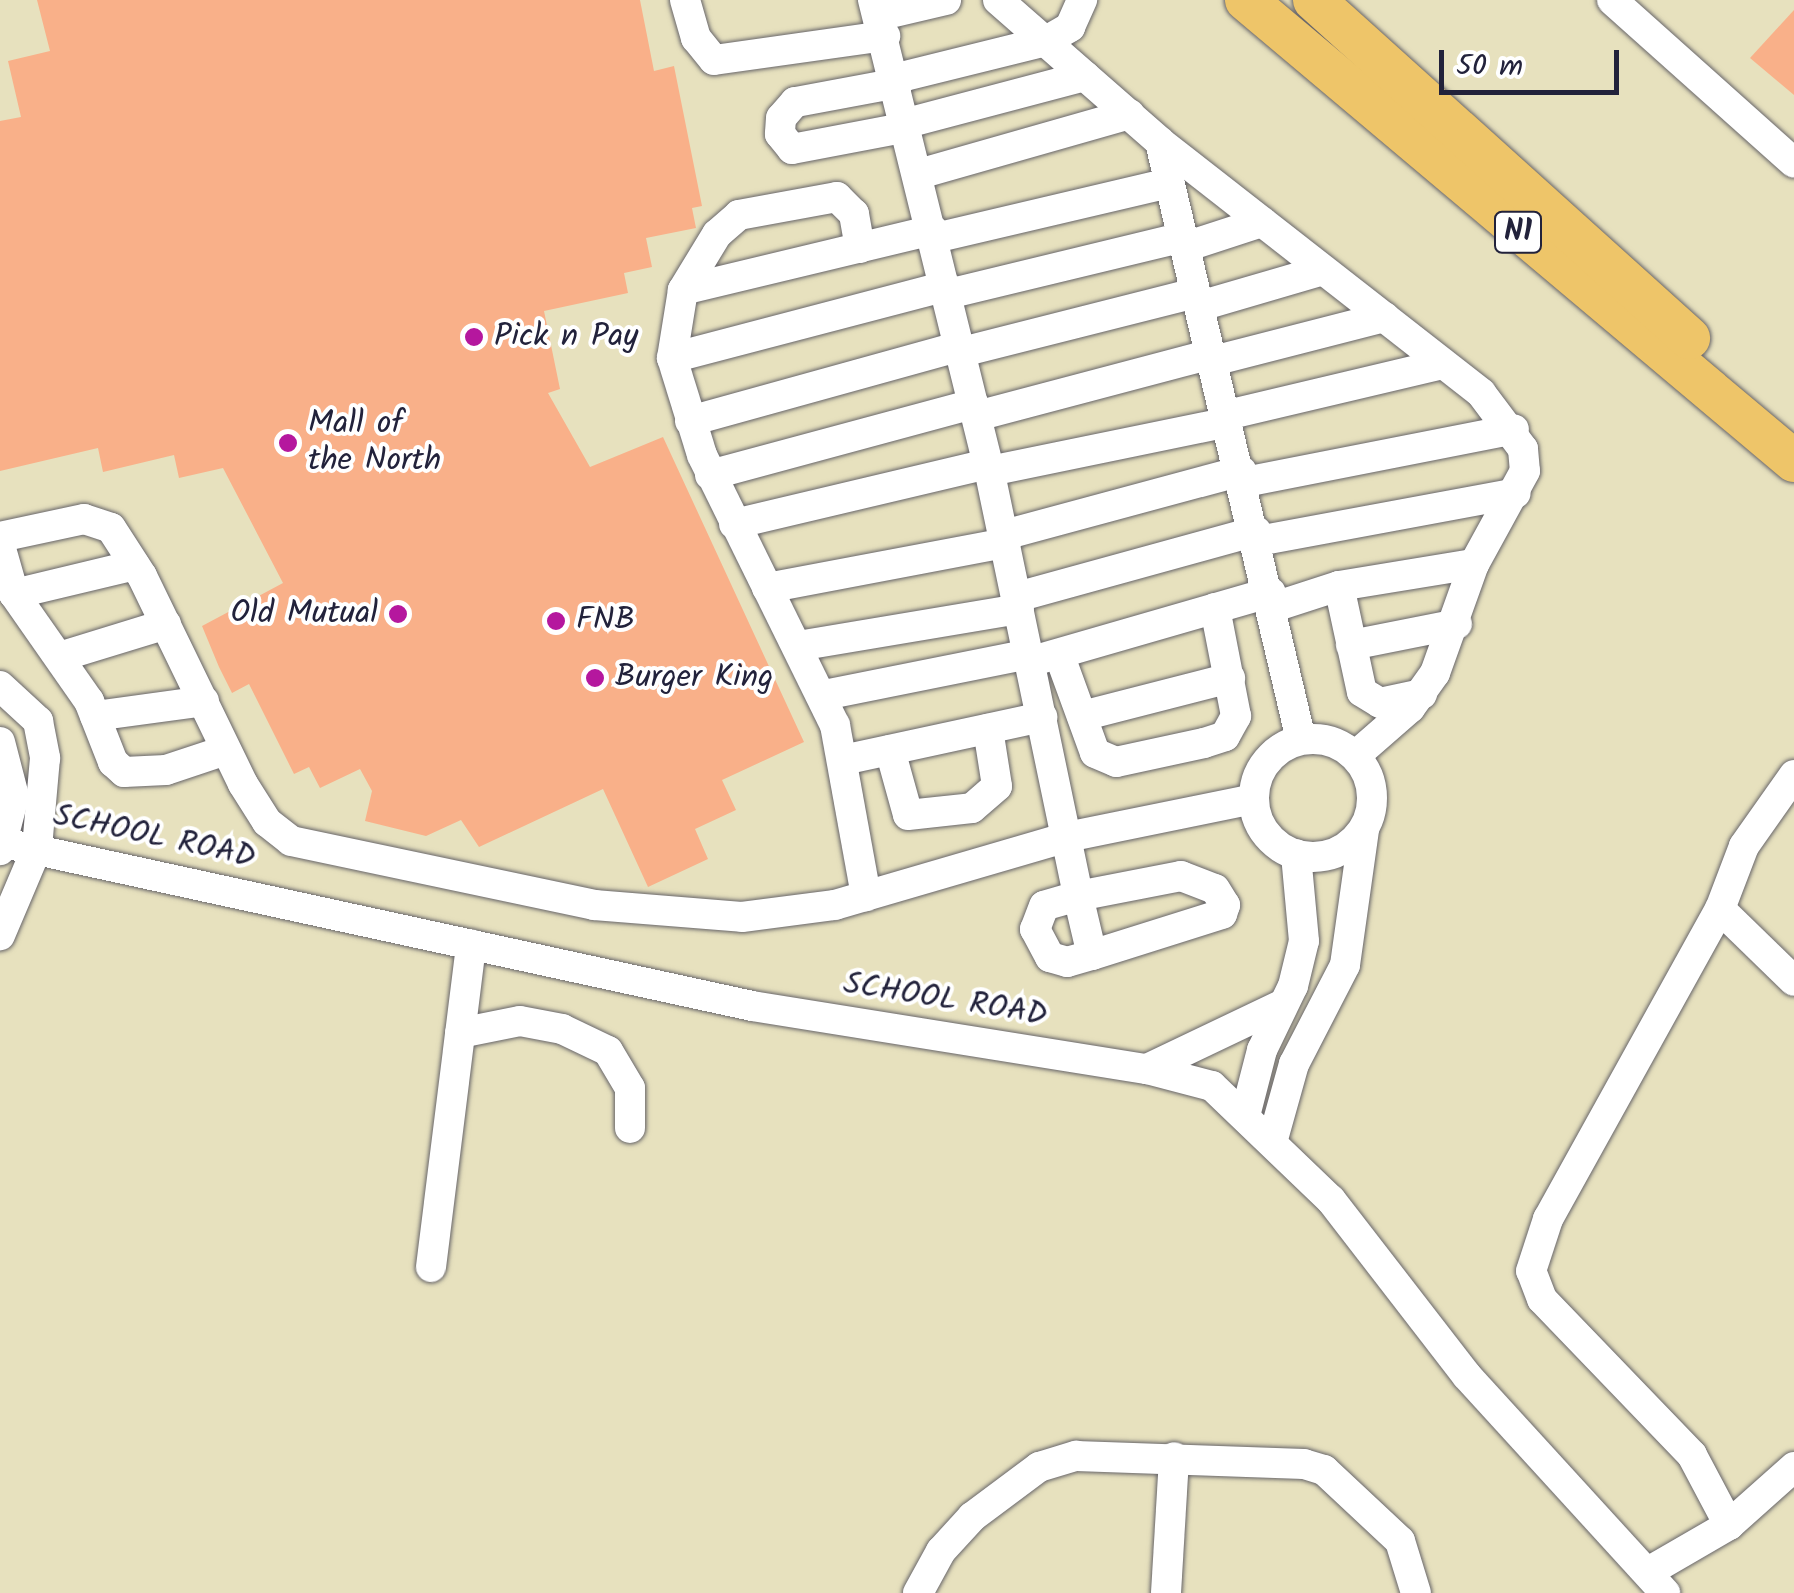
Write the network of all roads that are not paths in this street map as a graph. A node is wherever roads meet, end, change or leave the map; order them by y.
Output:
1 (685, 0) edge
2 (946, 0) edge
3 (998, 0) edge
4 (1082, 0) edge
5 (1221, 0) edge
6 (1246, 0) edge
7 (1314, 0) edge
8 (1612, 0) edge
9 (879, 17) edge
10 (1046, 42) junction
11 (1085, 76) junction
12 (897, 80) junction
13 (1130, 114) junction
14 (908, 125) junction
15 (1160, 142) junction
16 (1794, 163) edge
17 (919, 174) junction
18 (1170, 183) junction
19 (1460, 183) junction
20 (1262, 222) junction
21 (934, 234) junction
22 (1184, 242) junction
23 (860, 248) junction
24 (1323, 270) junction
25 (683, 290) junction
26 (947, 290) junction
27 (1198, 300) junction
28 (1384, 317) junction
29 (961, 349) junction
30 (1212, 357) junction
31 (672, 358) junction
32 (1443, 364) junction
33 (1723, 401) junction
34 (976, 410) junction
35 (1228, 419) junction
36 (690, 422) junction
37 (1514, 429) junction
38 (1794, 461) edge
39 (989, 467) junction
40 (710, 474) junction
41 (1244, 476) junction
42 (1516, 493) junction
43 (734, 524) junction
44 (1257, 536) junction
45 (1005, 539) junction
46 (0, 541) edge
47 (134, 564) junction
48 (1474, 564) junction
49 (1339, 586) junction
50 (767, 588) junction
51 (11, 598) edge
52 (1272, 600) junction
53 (1018, 603) junction
54 (1214, 608) junction
55 (166, 624) junction
56 (1456, 624) junction
57 (798, 646) junction
58 (1351, 646) junction
59 (59, 657) junction
60 (1040, 657) junction
61 (1230, 678) junction
62 (0, 686) edge
63 (1422, 694) junction
64 (824, 695) junction
65 (204, 701) junction
66 (95, 716) junction
67 (1042, 716) junction
68 (1082, 716) junction
69 (988, 728) junction
70 (1301, 740) junction
71 (0, 742) edge
72 (226, 750) junction
73 (890, 750) junction
74 (1355, 756) junction
75 (843, 760) junction
76 (1794, 775) edge
77 (1253, 800) junction
78 (1364, 828) junction
79 (1067, 837) junction
80 (1, 845) edge
81 (38, 848) junction
82 (1296, 854) junction
83 (866, 896) junction
84 (1078, 896) junction
85 (1720, 909) junction
86 (0, 935) edge
87 (471, 944) junction
88 (1092, 954) junction
89 (1794, 981) edge
90 (1283, 1004) junction
91 (460, 1033) junction
92 (1147, 1069) junction
93 (1246, 1112) junction
94 (630, 1128) dead end
95 (1273, 1139) junction
96 (431, 1266) dead end
97 (1174, 1457) junction
98 (1794, 1467) edge
99 (1729, 1525) junction
100 (1657, 1582) edge
101 (918, 1593) edge
102 (1166, 1593) edge
103 (1416, 1593) edge

1 - 9 street
2 - 9 street
3 - 10 street
4 - 10 street
5 - 19 highway
6 - 19 highway, N1
7 - 33 highway
8 - 16 street
9 - 12 street
10 - 11 street
10 - 12 street
11 - 13 street
11 - 14 street
12 - 14 street
12 - 14 street
13 - 15 street
13 - 17 street
14 - 17 street
15 - 18 street
15 - 20 street
17 - 21 street
18 - 21 street
18 - 22 street
19 - 33 highway, N1
20 - 22 street
20 - 24 street
21 - 23 street
21 - 26 street
22 - 26 street
22 - 27 street
23 - 25 street
23 - 25 street
24 - 27 street
24 - 28 street
25 - 31 street
26 - 29 street
26 - 31 street
27 - 29 street
27 - 30 street
28 - 30 street
28 - 32 street
29 - 34 street
29 - 36 street
30 - 34 street
30 - 35 street
31 - 36 street
32 - 35 street
32 - 37 street
33 - 38 highway, N1
34 - 39 street
34 - 40 street
35 - 39 street
35 - 41 street
36 - 40 street
37 - 41 street
37 - 42 street
39 - 43 street
39 - 45 street
40 - 43 street
41 - 44 street
41 - 45 street
42 - 44 street
42 - 48 street
43 - 50 street
44 - 52 street
44 - 53 street
45 - 50 street
45 - 53 street
46 - 47 street
46 - 51 street
47 - 51 street
47 - 55 street
48 - 49 street
48 - 56 street
49 - 52 street
49 - 58 street
50 - 57 street
51 - 59 street
52 - 54 street
52 - 70 street
53 - 57 street
53 - 60 street
54 - 60 street
54 - 61 street
55 - 59 street
55 - 65 street
56 - 58 street
56 - 63 street
57 - 64 street
58 - 63 street
59 - 66 street
60 - 64 street
60 - 67 street
60 - 68 street
61 - 68 street
61 - 68 street
62 - 81 street
63 - 74 street
64 - 75 street
65 - 66 street
65 - 72 street
66 - 72 street
67 - 69 street
67 - 79 street
69 - 73 street
69 - 73 street
70 - 74 street
70 - 77 street
71 - 80 street
72 - 83 street
73 - 75 street
74 - 78 street
75 - 83 street
76 - 85 street
77 - 79 street
77 - 82 street
78 - 82 street
78 - 95 street
79 - 83 street
79 - 84 street
80 - 81 street, SCHOOL ROAD
81 - 86 street
81 - 87 street, SCHOOL ROAD
82 - 90 street
84 - 88 street
84 - 88 street
84 - 88 street
85 - 89 street
85 - 99 street
87 - 91 street
87 - 92 street, SCHOOL ROAD
90 - 92 street
90 - 93 street
91 - 94 street
91 - 96 street
92 - 93 street, SCHOOL ROAD
93 - 95 street, SCHOOL ROAD
95 - 100 street, SCHOOL ROAD
97 - 101 street
97 - 102 street
97 - 103 street
98 - 99 street
99 - 100 street

